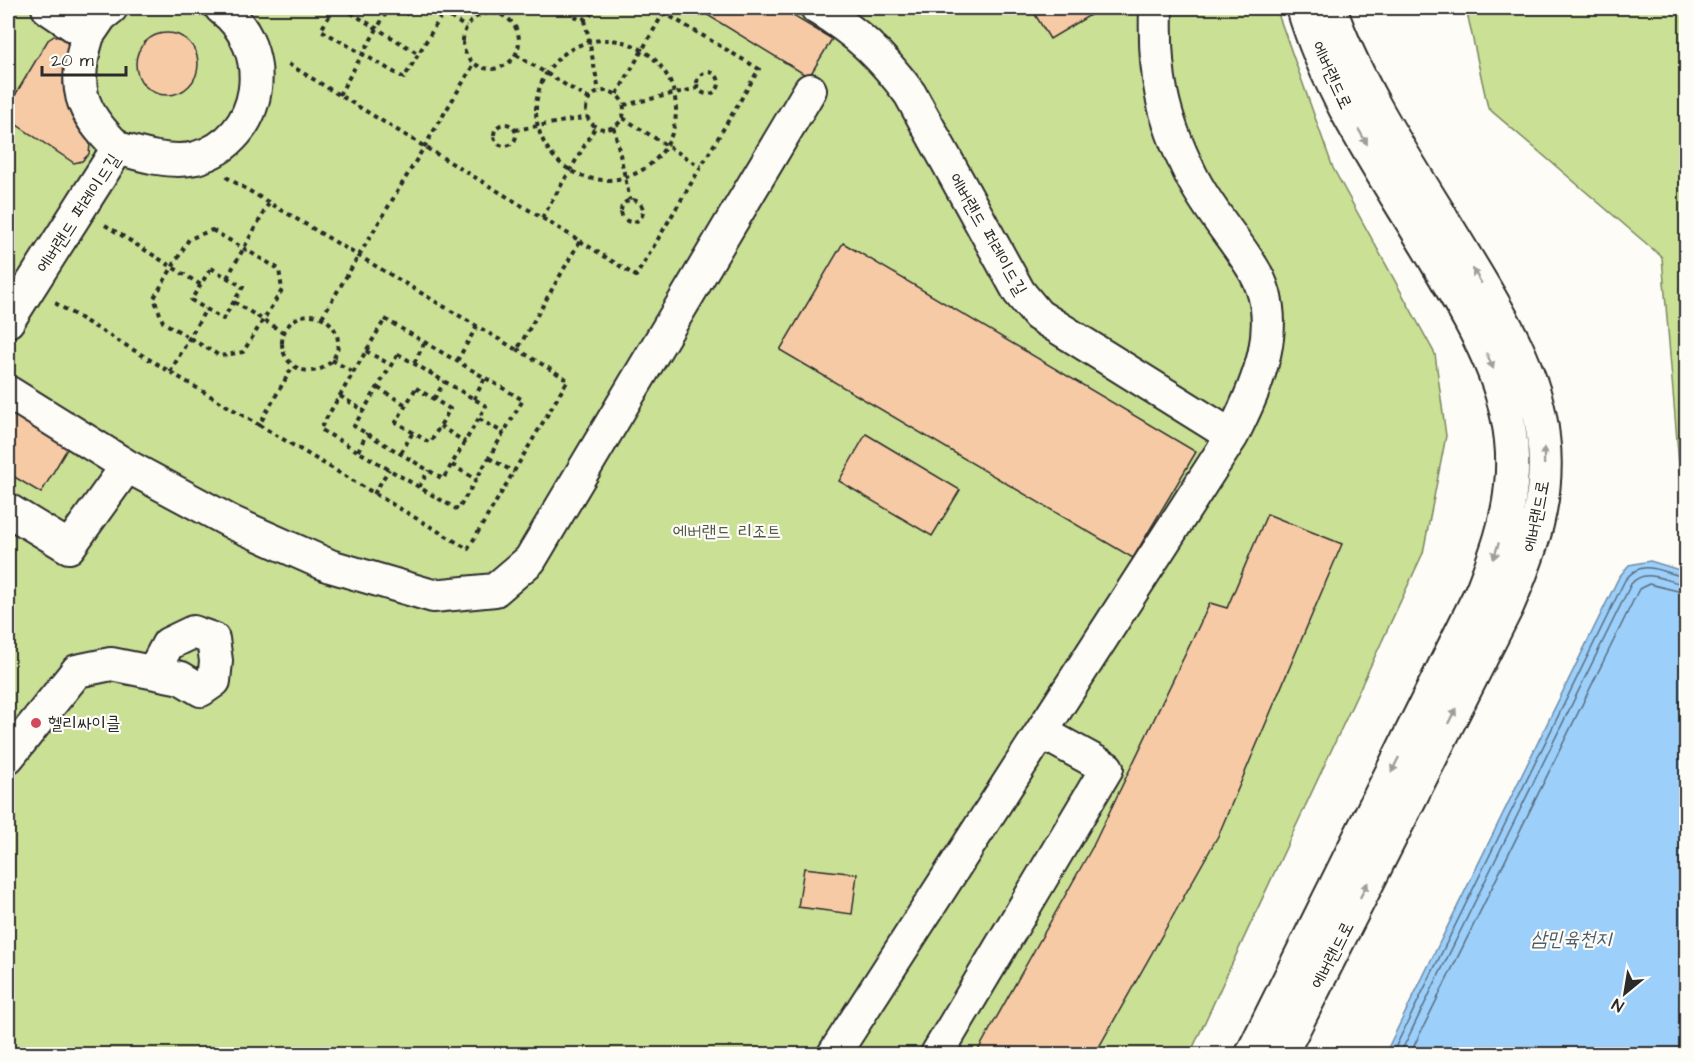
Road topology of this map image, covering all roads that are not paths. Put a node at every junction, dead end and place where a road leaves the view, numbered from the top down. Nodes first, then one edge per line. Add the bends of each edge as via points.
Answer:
1 (48, 8) edge
2 (111, 8) edge
3 (221, 8) edge
4 (817, 8) edge
5 (1156, 8) edge
6 (1303, 8) edge
7 (1330, 8) edge
8 (88, 35) junction
9 (810, 90) dead end
10 (118, 148) junction
11 (8, 321) edge
12 (8, 392) edge
13 (1232, 436) junction
14 (127, 466) junction
15 (8, 510) edge
16 (153, 672) dead end
17 (1043, 733) junction
18 (8, 757) edge
19 (834, 1054) edge
20 (936, 1054) edge
21 (1252, 1054) edge
22 (1281, 1054) edge

1 - 8 street
2 - 8 street
3 - 10 street, 에버랜드 퍼레이드길 via 248,40 256,65 256,90 246,119 228,144 194,158 149,157
4 - 13 street, 에버랜드 퍼레이드길 via 868,42 910,94 1018,292 1038,315
5 - 13 street via 1156,74 1168,125 1192,178 1254,269 1266,311 1268,336 1258,385
6 -> 21 street, 에버랜드로 via 1352,118 1476,330 1494,368 1510,430 1512,483 1500,542 1482,590
22 -> 7 street, 에버랜드로 via 1511,597 1533,544 1543,492 1544,436 1514,344 1497,308 1378,112 1352,64
8 - 10 street via 81,57 81,93 98,129
9 - 14 street via 530,560 495,590 433,596 330,566 233,522
10 - 11 street, 에버랜드 퍼레이드길
12 - 14 street
13 - 17 street
14 - 15 street via 69,547
16 - 18 street via 111,664 77,671
17 - 19 street
17 - 20 street via 1107,768

